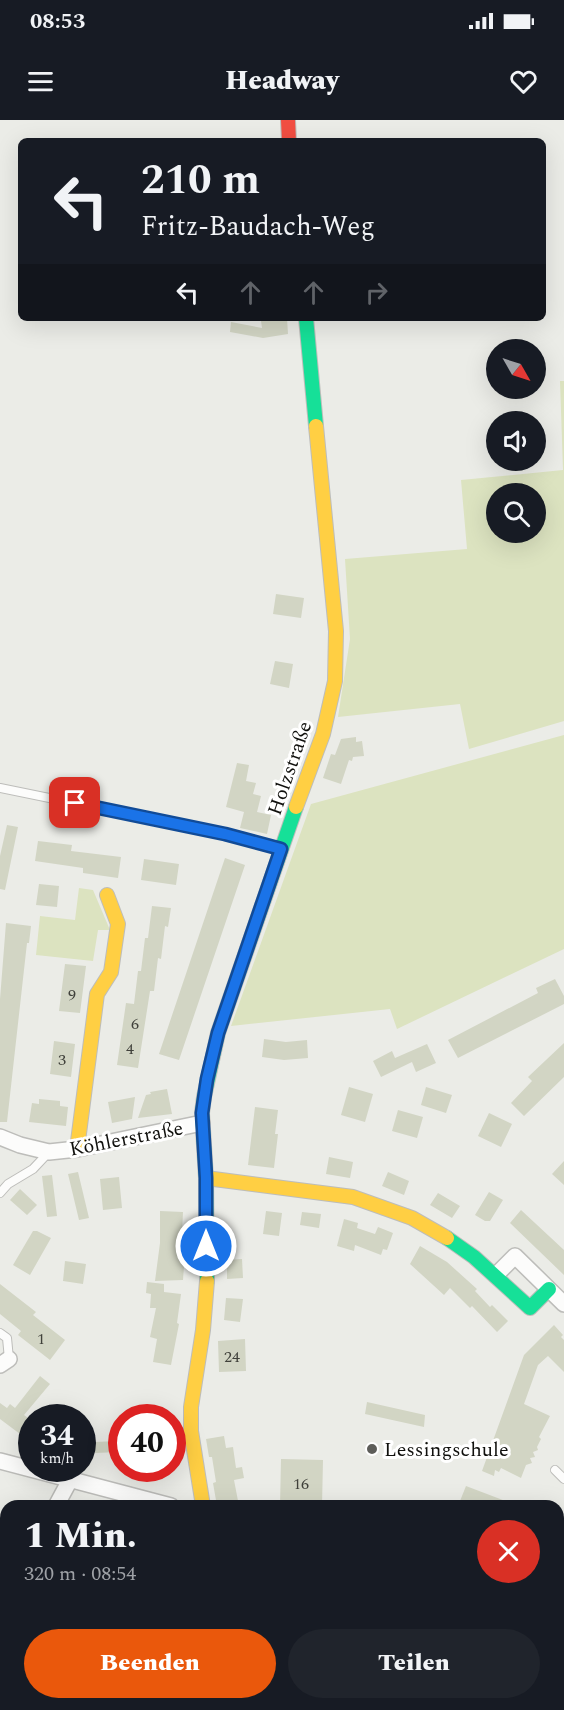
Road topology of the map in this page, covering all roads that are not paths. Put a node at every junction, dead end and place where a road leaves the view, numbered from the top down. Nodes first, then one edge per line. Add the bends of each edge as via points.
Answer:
1 (288, 120) edge
2 (290, 138) edge
3 (306, 321) edge
4 (0, 788) edge
5 (281, 849) junction
6 (107, 895) dead end
7 (202, 1123) junction
8 (0, 1137) edge
9 (77, 1149) junction
10 (49, 1152) junction
11 (206, 1178) junction
12 (0, 1193) edge
13 (496, 1275) junction
14 (549, 1289) junction
15 (564, 1304) edge
16 (0, 1333) edge
17 (5, 1362) edge
18 (0, 1461) edge
19 (18, 1466) edge
20 (555, 1470) dead end
21 (564, 1479) edge
22 (69, 1482) edge
23 (78, 1482) edge
24 (59, 1500) edge
25 (148, 1500) edge
26 (201, 1500) edge

1 - 2 street
3 - 5 street, Holzstraße via 336,631 335,681 323,734
4 - 5 lane
5 - 7 street, Holzstraße via 218,1033 205,1088
6 - 9 street via 118,924 111,972 97,994
7 - 9 street, Köhlerstraße
7 - 11 street, Holzstraße
8 - 10 street, Köhlerstraße
9 - 10 street, Köhlerstraße
10 - 12 lane, Köhlerstraße
11 - 13 street via 359,1199 412,1218 451,1240
11 - 26 street, Holzstraße via 207,1282 190,1407
13 - 14 street via 515,1256
13 - 14 street via 530,1308
14 - 15 street
16 - 17 lane via 7,1338
18 - 19 street
20 - 21 lane
22 - 24 street
23 - 25 street

